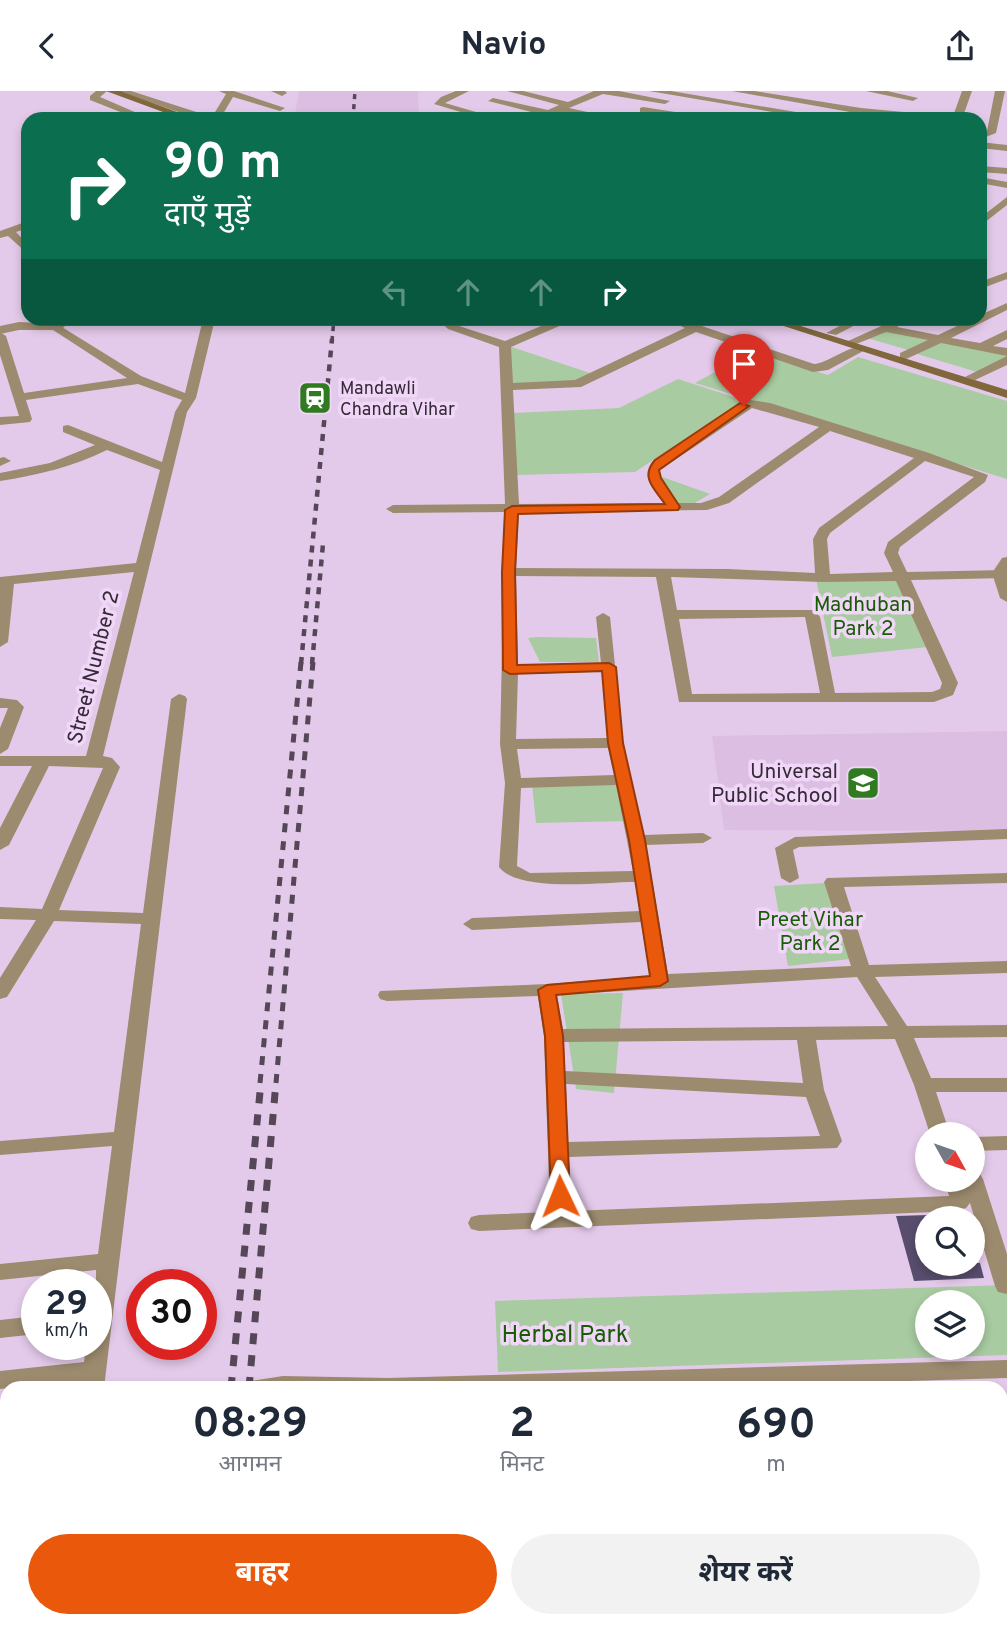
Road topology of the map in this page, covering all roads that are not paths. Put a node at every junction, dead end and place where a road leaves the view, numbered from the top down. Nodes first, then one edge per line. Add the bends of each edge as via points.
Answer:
1 (98, 91) edge
2 (111, 91) edge
3 (122, 91) edge
4 (437, 91) edge
5 (512, 91) edge
6 (601, 91) edge
7 (654, 91) edge
8 (737, 91) edge
9 (800, 91) edge
10 (871, 91) edge
11 (967, 91) edge
12 (227, 92) edge
13 (619, 92) edge
14 (459, 93) edge
15 (772, 94) edge
16 (1002, 95) edge
17 (634, 96) junction
18 (913, 98) dead end
19 (493, 101) dead end
20 (565, 107) junction
21 (755, 107) junction
22 (280, 108) dead end
23 (630, 108) dead end
24 (995, 111) junction
25 (127, 112) edge
26 (154, 112) edge
27 (171, 112) edge
28 (187, 112) edge
29 (218, 112) edge
30 (469, 112) edge
31 (527, 112) edge
32 (554, 112) edge
33 (580, 112) edge
34 (608, 112) edge
35 (656, 112) edge
36 (727, 112) edge
37 (748, 112) edge
38 (787, 112) edge
39 (871, 112) edge
40 (942, 112) edge
41 (959, 112) edge
42 (1007, 112) edge
43 (993, 126) junction
44 (1007, 127) edge
45 (987, 136) edge
46 (1007, 138) edge
47 (987, 139) edge
48 (987, 141) edge
49 (1007, 148) edge
50 (987, 156) edge
51 (1007, 157) edge
52 (987, 170) edge
53 (1007, 171) edge
54 (987, 181) edge
55 (1007, 185) edge
56 (1004, 203) edge
57 (987, 217) edge
58 (5, 233) edge
59 (21, 246) edge
60 (1007, 275) edge
61 (987, 283) edge
62 (1007, 306) edge
63 (987, 311) edge
64 (993, 313) junction
65 (987, 316) edge
66 (1007, 317) edge
67 (21, 326) edge
68 (65, 326) edge
69 (206, 326) edge
70 (451, 326) edge
71 (551, 326) edge
72 (693, 326) edge
73 (792, 326) edge
74 (809, 326) edge
75 (847, 326) edge
76 (890, 326) edge
77 (966, 326) edge
78 (696, 327) junction
79 (885, 328) junction
80 (0, 330) edge
81 (832, 334) junction
82 (1007, 334) edge
83 (0, 336) edge
84 (940, 339) junction
85 (505, 345) junction
86 (857, 345) junction
87 (982, 347) junction
88 (1007, 352) edge
89 (919, 354) junction
90 (1007, 360) edge
91 (971, 377) junction
92 (142, 380) junction
93 (507, 387) junction
94 (1007, 387) edge
95 (1007, 394) edge
96 (19, 398) junction
97 (190, 398) junction
98 (0, 421) edge
99 (829, 426) junction
100 (68, 429) dead end
101 (106, 445) junction
102 (924, 456) junction
103 (167, 468) junction
104 (0, 477) edge
105 (674, 507) junction
106 (393, 509) dead end
107 (512, 510) junction
108 (142, 567) junction
109 (1004, 569) edge
110 (509, 572) junction
111 (663, 573) junction
112 (903, 575) junction
113 (823, 578) junction
114 (4, 580) edge
115 (1007, 598) edge
116 (670, 615) junction
117 (603, 617) dead end
118 (0, 642) edge
119 (609, 667) junction
120 (510, 670) junction
121 (828, 696) junction
122 (179, 699) dead end
123 (0, 703) edge
124 (615, 743) junction
125 (508, 744) junction
126 (0, 750) edge
127 (0, 761) edge
128 (93, 762) junction
129 (42, 763) junction
130 (623, 780) junction
131 (513, 783) junction
132 (1007, 834) edge
133 (702, 838) dead end
134 (637, 840) junction
135 (0, 845) edge
136 (643, 876) junction
137 (1007, 878) edge
138 (790, 879) dead end
139 (0, 913) edge
140 (48, 915) junction
141 (650, 916) junction
142 (152, 919) junction
143 (472, 924) dead end
144 (9, 963) edge
145 (1007, 967) edge
146 (862, 971) junction
147 (660, 981) junction
148 (547, 990) junction
149 (0, 993) edge
150 (387, 995) dead end
151 (1007, 1031) edge
152 (902, 1033) junction
153 (806, 1035) junction
154 (554, 1036) junction
155 (556, 1077) junction
156 (924, 1085) junction
157 (1007, 1085) edge
158 (814, 1090) junction
159 (936, 1122) edge
160 (124, 1138) junction
161 (1007, 1143) edge
162 (985, 1144) edge
163 (0, 1148) edge
164 (559, 1150) junction
165 (958, 1192) edge
166 (977, 1192) edge
167 (561, 1219) junction
168 (479, 1223) dead end
169 (108, 1261) junction
170 (107, 1269) edge
171 (0, 1272) edge
172 (1006, 1286) edge
173 (21, 1327) edge
174 (0, 1329) edge
175 (95, 1360) edge
176 (1007, 1369) edge
177 (93, 1379) edge
178 (0, 1380) edge
179 (594, 1381) edge

1 - 25 street via 93,98
1 - 26 main road
2 - 27 main road
3 - 28 street
4 - 14 street
5 - 20 street
6 - 13 street
6 - 20 street
7 - 21 street
8 - 15 street
9 - 40 street
10 - 18 street
11 - 41 street
12 - 22 street
12 - 29 street
13 - 17 street
14 - 30 street via 439,104
15 - 21 street
15 - 39 street
16 - 24 street
17 - 34 street
17 - 36 street
19 - 31 street
20 - 32 street
20 - 33 street
21 - 37 street
21 - 38 street
23 - 35 street
24 - 42 street
24 - 43 street
43 - 44 street
43 - 45 street
46 - 47 street
48 - 49 street
50 - 51 street
52 - 53 street
54 - 55 street
56 - 57 street
58 - 59 street
60 - 61 street
62 - 64 street
63 - 64 street
64 - 65 street
64 - 66 street
67 - 80 street
68 - 92 street via 106,361
69 - 97 street, Street Number 2
70 - 85 street
71 - 85 street
72 - 78 street
73 - 86 main road
74 - 81 main road
75 - 81 street
76 - 79 street
77 - 84 street
78 - 86 street via 813,368 824,367
78 - 93 street via 578,384
79 - 84 street
79 - 86 street
81 - 86 main road
82 - 87 street
83 - 96 street
84 - 87 street
84 - 89 street
85 - 93 street
86 - 89 main road
86 - 89 main road via 904,356
87 - 88 street
89 - 91 main road
89 - 95 main road
90 - 91 street
91 - 94 main road
92 - 96 street
92 - 97 street
93 - 107 street
96 - 98 street via 26,419
97 - 103 street, Street Number 2 via 181,412
99 - 102 street
99 - 105 street via 724,501
99 - 105 street via 757,404 744,406 653,470
100 - 101 street
101 - 103 street
101 - 104 street via 57,467
102 - 112 street via 981,475 893,545 891,553
102 - 113 street via 824,531 820,539
103 - 108 street, Street Number 2
105 - 107 street
106 - 107 street
107 - 110 street
108 - 114 street
108 - 128 street, Street Number 2
109 - 112 street
109 - 115 street
110 - 111 street
110 - 120 street
111 - 113 street
111 - 116 street
112 - 113 street
112 - 121 street via 950,683 947,692 934,697
114 - 118 street
116 - 121 street via 809,613
116 - 121 street via 685,699
117 - 119 street
119 - 120 street
119 - 124 street
120 - 125 street
122 - 142 street
123 - 126 street via 16,707
124 - 125 street
124 - 130 street
125 - 131 street
127 - 129 street
128 - 129 street
128 - 140 street, Street Number 2 via 106,761 112,767
129 - 135 street
130 - 131 street
130 - 134 street
131 - 136 street via 508,867 516,874 529,878
132 - 138 street via 795,842 784,848
133 - 134 street
134 - 136 street
136 - 141 street
137 - 146 street via 833,881
139 - 140 street
140 - 142 street
140 - 144 street, Street Number 2
141 - 143 street
141 - 147 street
142 - 160 street
144 - 149 street, Street Number 2
145 - 146 street
146 - 147 street
146 - 152 street
147 - 148 street
148 - 150 street
148 - 154 street
151 - 152 street
152 - 153 street
152 - 156 street
153 - 154 street
153 - 158 street
154 - 155 street
155 - 158 street
155 - 164 street
156 - 157 street
156 - 159 street
158 - 164 street via 832,1141 828,1144
160 - 163 street
160 - 169 street
161 - 162 street
164 - 167 street
165 - 167 street via 958,1203
166 - 172 street
167 - 168 street
169 - 170 street
169 - 171 street
173 - 174 street
175 - 177 street
176 - 179 street
177 - 178 street

